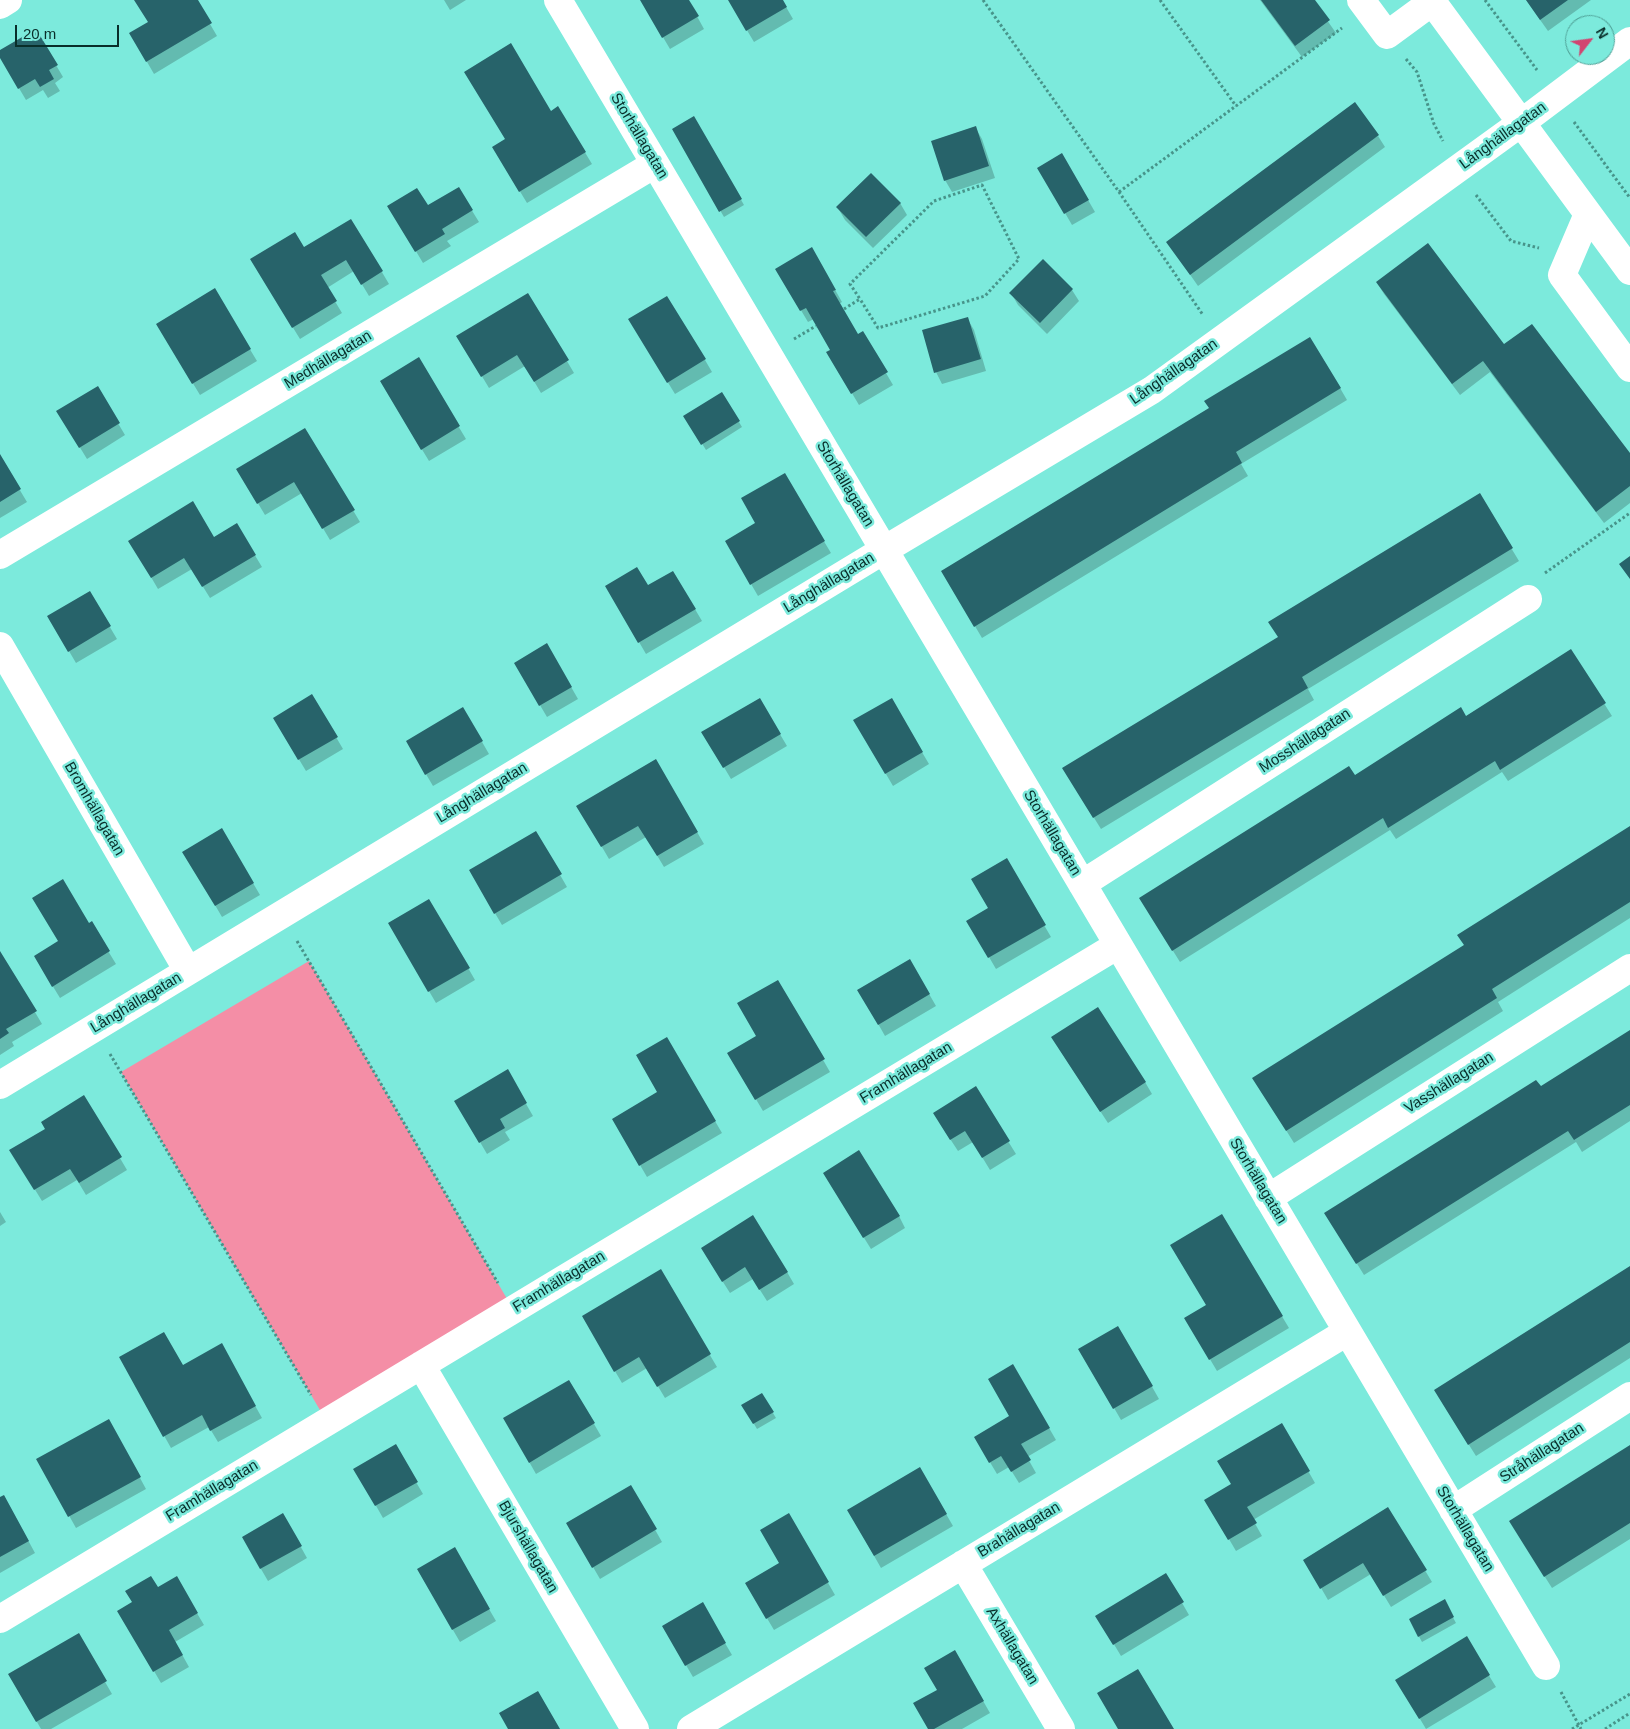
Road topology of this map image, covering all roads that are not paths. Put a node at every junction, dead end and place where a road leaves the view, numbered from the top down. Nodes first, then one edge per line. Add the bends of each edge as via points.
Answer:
1 (8, 0) edge
2 (558, 0) edge
3 (1431, 1) edge
4 (0, 5) edge
5 (1364, 5) edge
6 (1630, 41) edge
7 (1521, 123) junction
8 (655, 164) junction
9 (1588, 214) junction
10 (1630, 271) edge
11 (1630, 368) edge
12 (884, 550) junction
13 (0, 555) edge
14 (1528, 599) road end
15 (0, 646) edge
16 (1082, 884) junction
17 (1118, 945) junction
18 (1630, 968) edge
19 (188, 971) junction
20 (0, 1085) edge
21 (1268, 1198) junction
22 (1347, 1332) junction
23 (421, 1365) junction
24 (1630, 1396) edge
25 (1454, 1510) junction
26 (963, 1564) junction
27 (0, 1618) edge
28 (1546, 1666) road end
29 (636, 1729) edge
30 (691, 1729) edge
31 (1061, 1729) edge

1 - 4 street
2 - 8 street, Storhällagatan
3 - 5 street via 1386,35
3 - 7 street
6 - 7 street, Långhällagatan
7 - 9 street
7 - 12 street, Långhällagatan via 1152,390
8 - 12 street, Storhällagatan
8 - 13 street, Medhällagatan
9 - 10 street
9 - 11 street via 1562,275
12 - 16 street, Storhällagatan
12 - 19 street, Långhällagatan
14 - 16 street, Mosshällagatan
15 - 19 street, Bromhällagatan
16 - 17 street, Storhällagatan
17 - 21 street, Storhällagatan
17 - 23 street, Framhällagatan
18 - 21 street, Vasshällagatan
19 - 20 street, Långhällagatan
21 - 22 street, Storhällagatan
22 - 25 street, Storhällagatan
22 - 26 street, Brahällagatan
23 - 27 street, Framhällagatan
23 - 29 street, Bjurshällagatan
24 - 25 street, Stråhällagatan
25 - 28 street, Storhällagatan
26 - 30 street, Brahällagatan
26 - 31 street, Axhällagatan

